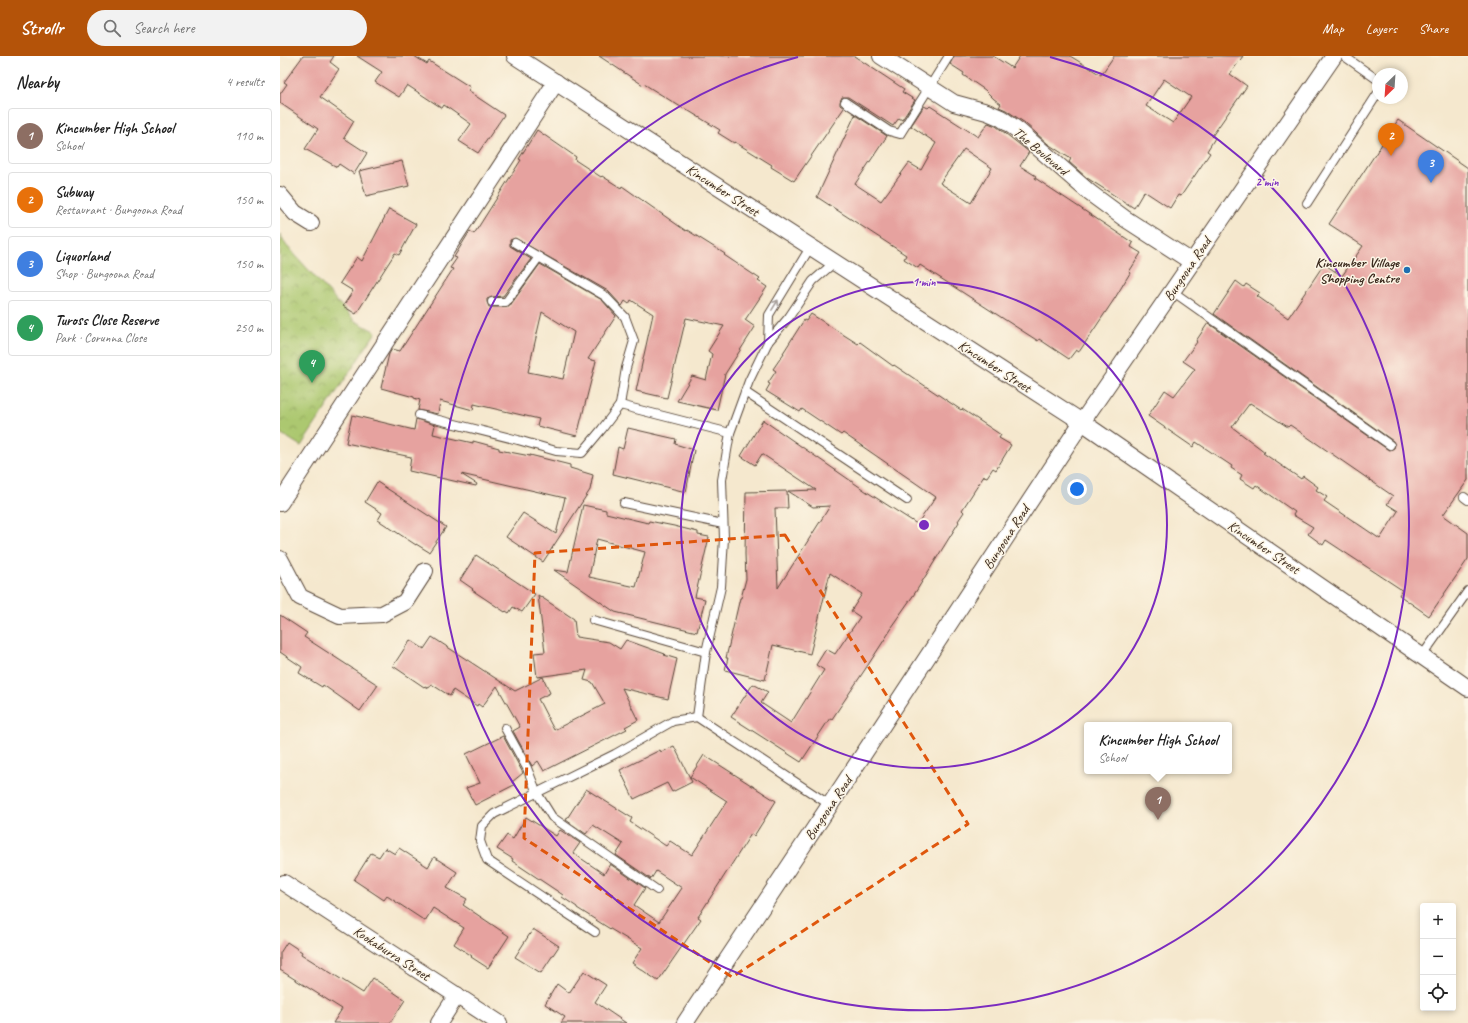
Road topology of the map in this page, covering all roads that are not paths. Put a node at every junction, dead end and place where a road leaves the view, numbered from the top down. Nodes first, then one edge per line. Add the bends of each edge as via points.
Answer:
1 (515, 56) edge
2 (881, 56) edge
3 (949, 56) edge
4 (1334, 56) edge
5 (1344, 56) edge
6 (1372, 76) edge
7 (556, 82) junction
8 (929, 87) junction
9 (845, 102) dead end
10 (1372, 102) edge
11 (280, 195) edge
12 (1307, 203) dead end
13 (311, 223) dead end
14 (515, 243) dead end
15 (810, 246) junction
16 (539, 257) junction
17 (835, 262) junction
18 (1192, 262) junction
19 (1172, 291) junction
20 (492, 302) dead end
21 (768, 342) junction
22 (745, 392) junction
23 (620, 405) junction
24 (418, 415) dead end
25 (1082, 422) junction
26 (730, 433) junction
27 (1390, 445) dead end
28 (907, 500) dead end
29 (280, 502) edge
30 (624, 503) dead end
31 (724, 524) junction
32 (280, 559) edge
33 (425, 572) dead end
34 (1468, 591) edge
35 (593, 620) dead end
36 (706, 652) junction
37 (1422, 656) junction
38 (1468, 688) edge
39 (697, 718) junction
40 (505, 728) dead end
41 (537, 793) junction
42 (830, 806) junction
43 (284, 883) dead end
44 (657, 890) dead end
45 (595, 932) dead end
46 (457, 996) junction
47 (439, 1023) edge
48 (499, 1023) edge
49 (685, 1023) edge

1 - 7 street, Kincumber Street
2 - 8 street, The Boulevard
3 - 8 lane
4 - 18 street, Bungoona Road
5 - 6 lane
7 - 15 street, Kincumber Street
7 - 29 street
8 - 9 lane via 900,134 889,131
8 - 18 street, The Boulevard via 954,102 1001,118 1090,193
10 - 12 lane
11 - 13 street via 295,213
14 - 16 lane
15 - 17 street, Kincumber Street
21 -> 15 lane via 770,315
16 - 20 lane via 506,302
16 - 23 lane via 605,296 625,317 634,341 626,368
17 - 21 lane via 813,281 789,317
17 - 25 street, Kincumber Street
18 - 19 street, Bungoona Road
19 - 25 street, Bungoona Road
19 - 27 lane
21 - 22 lane
22 - 26 lane
22 - 28 lane
23 - 24 lane via 582,453 556,451
23 - 26 lane
25 - 37 street, Kincumber Street
25 - 42 street, Bungoona Road
26 - 31 lane via 722,480
30 - 31 lane
31 - 36 lane via 721,588
32 - 33 street via 300,596 340,616 382,614 405,602
34 - 37 lane
35 - 36 lane
36 - 39 lane
37 - 38 street, Kincumber Street
39 - 41 lane via 673,721 615,754
39 - 42 lane
40 - 41 lane via 527,768
41 - 44 lane via 552,817
41 - 45 lane via 494,814 482,826 480,841 487,860
42 - 49 street, Bungoona Road
43 - 46 street, Kookaburra Street
46 - 47 street
46 - 48 street, Kookaburra Street

